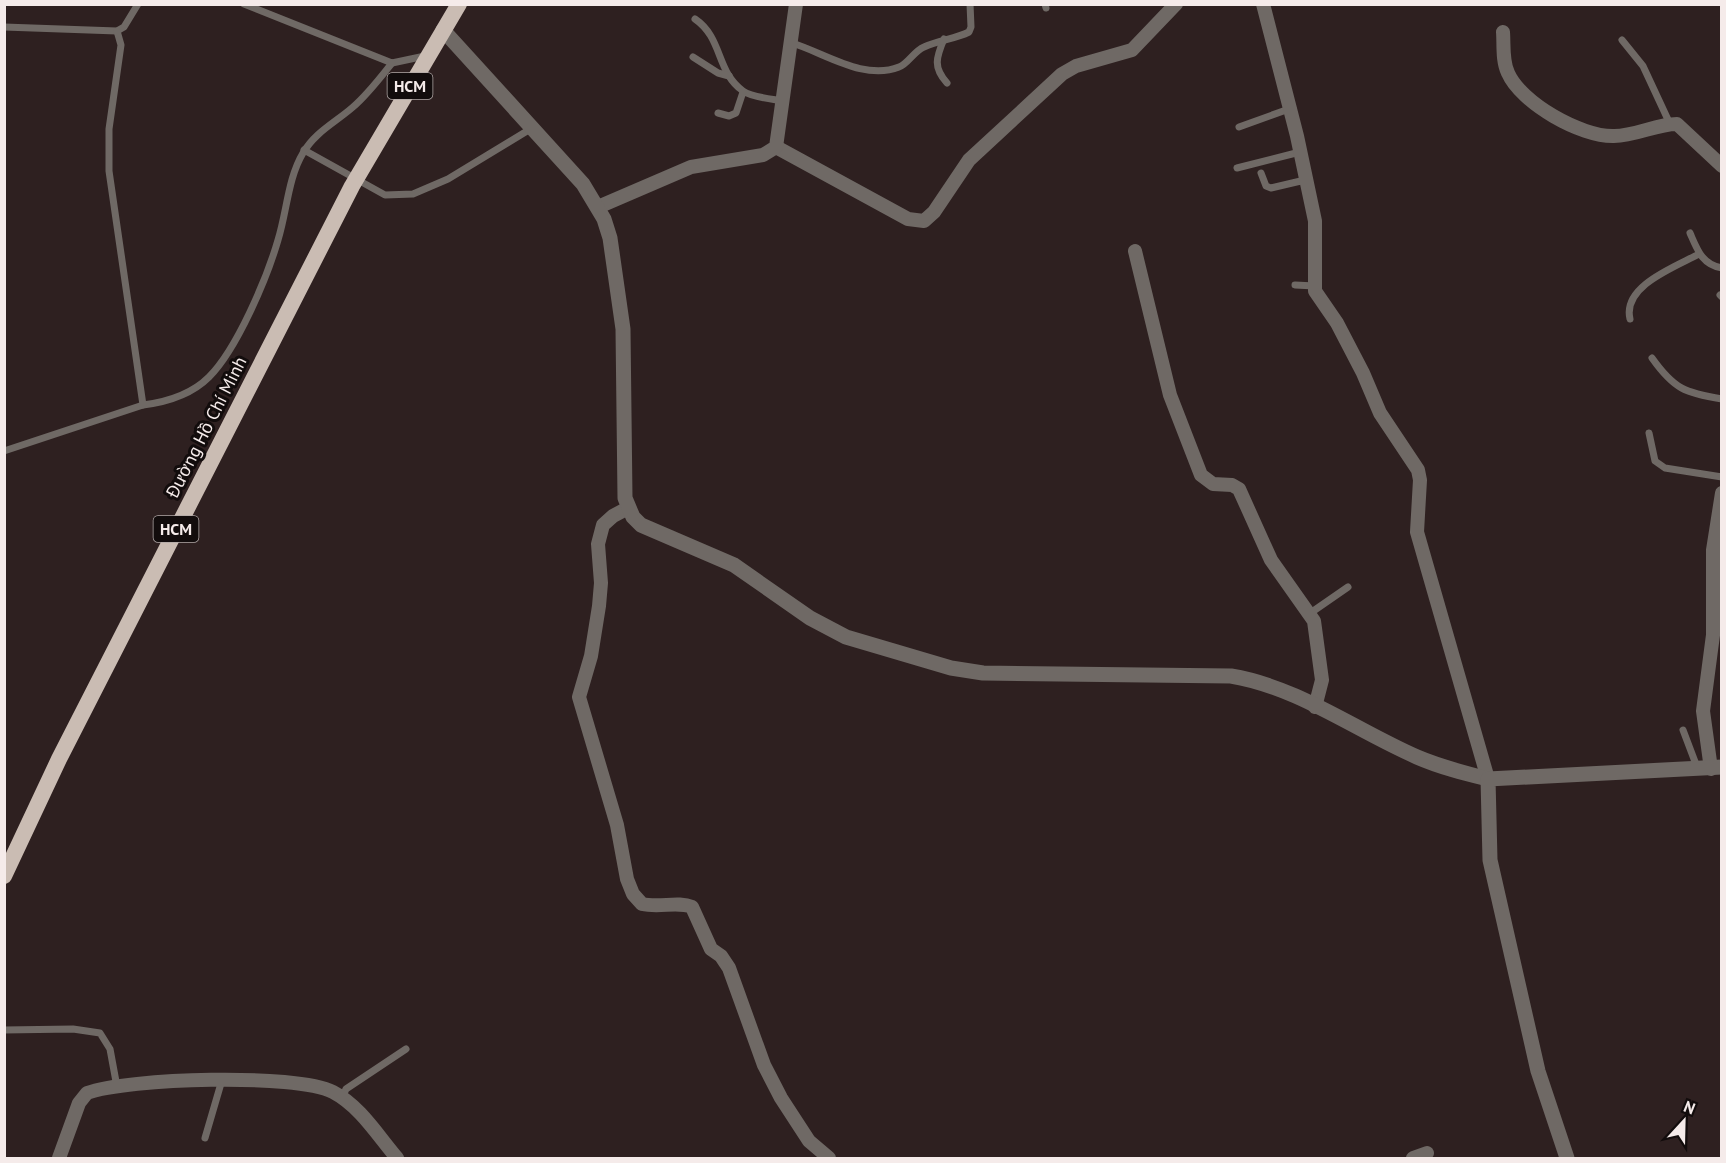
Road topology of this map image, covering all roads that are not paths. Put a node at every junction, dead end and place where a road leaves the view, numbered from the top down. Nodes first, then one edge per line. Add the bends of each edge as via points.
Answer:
1 (138, 4) edge
2 (244, 4) edge
3 (459, 4) edge
4 (796, 4) edge
5 (970, 4) edge
6 (1176, 4) edge
7 (1263, 4) edge
8 (695, 19) dead end
9 (4, 27) edge
10 (442, 30) junction
11 (117, 31) junction
12 (1503, 32) dead end
13 (944, 39) junction
14 (1622, 40) dead end
15 (792, 43) junction
16 (427, 56) junction
17 (693, 57) dead end
18 (392, 63) junction
19 (729, 76) junction
20 (947, 84) dead end
21 (743, 92) junction
22 (784, 101) junction
23 (1289, 109) junction
24 (718, 113) dead end
25 (1670, 124) junction
26 (1239, 127) dead end
27 (532, 128) junction
28 (776, 147) junction
29 (304, 150) junction
30 (1300, 152) junction
31 (1722, 166) edge
32 (1237, 168) dead end
33 (1261, 173) dead end
34 (1305, 180) junction
35 (598, 207) junction
36 (1690, 233) dead end
37 (1135, 251) dead end
38 (1699, 254) junction
39 (1722, 268) edge
40 (1295, 285) dead end
41 (1315, 286) junction
42 (1630, 319) dead end
43 (1652, 358) dead end
44 (1722, 399) edge
45 (143, 405) junction
46 (1649, 433) dead end
47 (4, 451) edge
48 (1722, 477) edge
49 (1722, 493) edge
50 (628, 508) junction
51 (1717, 582) edge
52 (1348, 587) dead end
53 (1309, 614) junction
54 (1315, 707) junction
55 (1683, 730) dead end
56 (1710, 769) edge
57 (1488, 779) junction
58 (4, 876) edge
59 (4, 1030) edge
60 (406, 1049) dead end
61 (222, 1080) junction
62 (117, 1087) junction
63 (342, 1098) junction
64 (205, 1138) dead end
65 (1427, 1153) dead end
66 (59, 1158) edge
67 (397, 1158) edge
68 (829, 1158) edge
69 (1413, 1158) edge
70 (1567, 1158) edge

1 - 11 lane via 124,27
2 - 18 lane
3 - 10 highway, Đường Hồ Chí Minh / HCM
4 - 15 street
5 - 13 lane via 971,30
6 - 28 street via 1132,50 1076,66 1062,74 969,160 934,212 924,220 908,219
7 - 23 street
8 - 19 lane via 712,35
9 - 11 lane
10 - 16 highway, Đường Hồ Chí Minh / HCM
10 - 27 street
11 - 45 lane via 122,45 109,129 109,171
12 - 25 street via 1506,69 1518,90 1577,128 1612,136
13 - 15 lane via 921,48 900,67 867,72
13 - 20 lane via 935,63
14 - 25 lane via 1643,66
15 - 22 street
16 - 18 lane
16 - 58 highway, Đường Hồ Chí Minh / HCM via 352,186 59,759
17 - 19 lane
18 - 29 lane via 368,93 316,135
19 - 21 lane
21 - 22 lane
21 - 24 lane via 736,113
22 - 28 street
23 - 26 lane
23 - 30 street
25 - 31 street via 1684,127
27 - 29 lane via 448,179 413,194 385,195
27 - 35 street via 583,184
28 - 35 street via 763,154 691,166
29 - 45 lane via 297,163 275,249 256,299 230,347 209,377 188,392 167,402
30 - 32 lane
30 - 34 street
33 - 34 lane via 1266,186 1271,188
34 - 41 street via 1315,221
35 - 50 street via 610,238 623,329 623,488
36 - 38 lane
37 - 53 street via 1170,395 1201,475 1213,484 1239,489 1274,564
38 - 39 lane via 1706,262
38 - 42 lane via 1636,293 1630,303
40 - 41 lane
41 - 57 street via 1358,363 1377,408 1419,475 1417,532
43 - 44 lane via 1679,388
45 - 47 lane
46 - 48 lane via 1655,461 1665,468
49 - 51 street via 1714,537
50 - 54 street via 641,525 741,569 828,628 919,660 983,673 1231,676 1276,686
50 - 68 street via 603,525 598,544 599,606 579,697 617,825 627,879 642,904 668,907 679,903 692,907 711,949 729,968 764,1065 781,1098 809,1141
51 - 56 street via 1702,719
52 - 53 lane
53 - 54 street via 1322,680
54 - 57 street via 1418,757
55 - 56 lane
56 - 57 street
57 - 70 street via 1490,860 1538,1071
59 - 62 lane via 73,1029 100,1033 110,1049
60 - 63 lane via 346,1089
61 - 62 street
61 - 63 street via 306,1084
61 - 64 lane
62 - 66 street via 95,1090 82,1097
63 - 67 street
65 - 69 street

